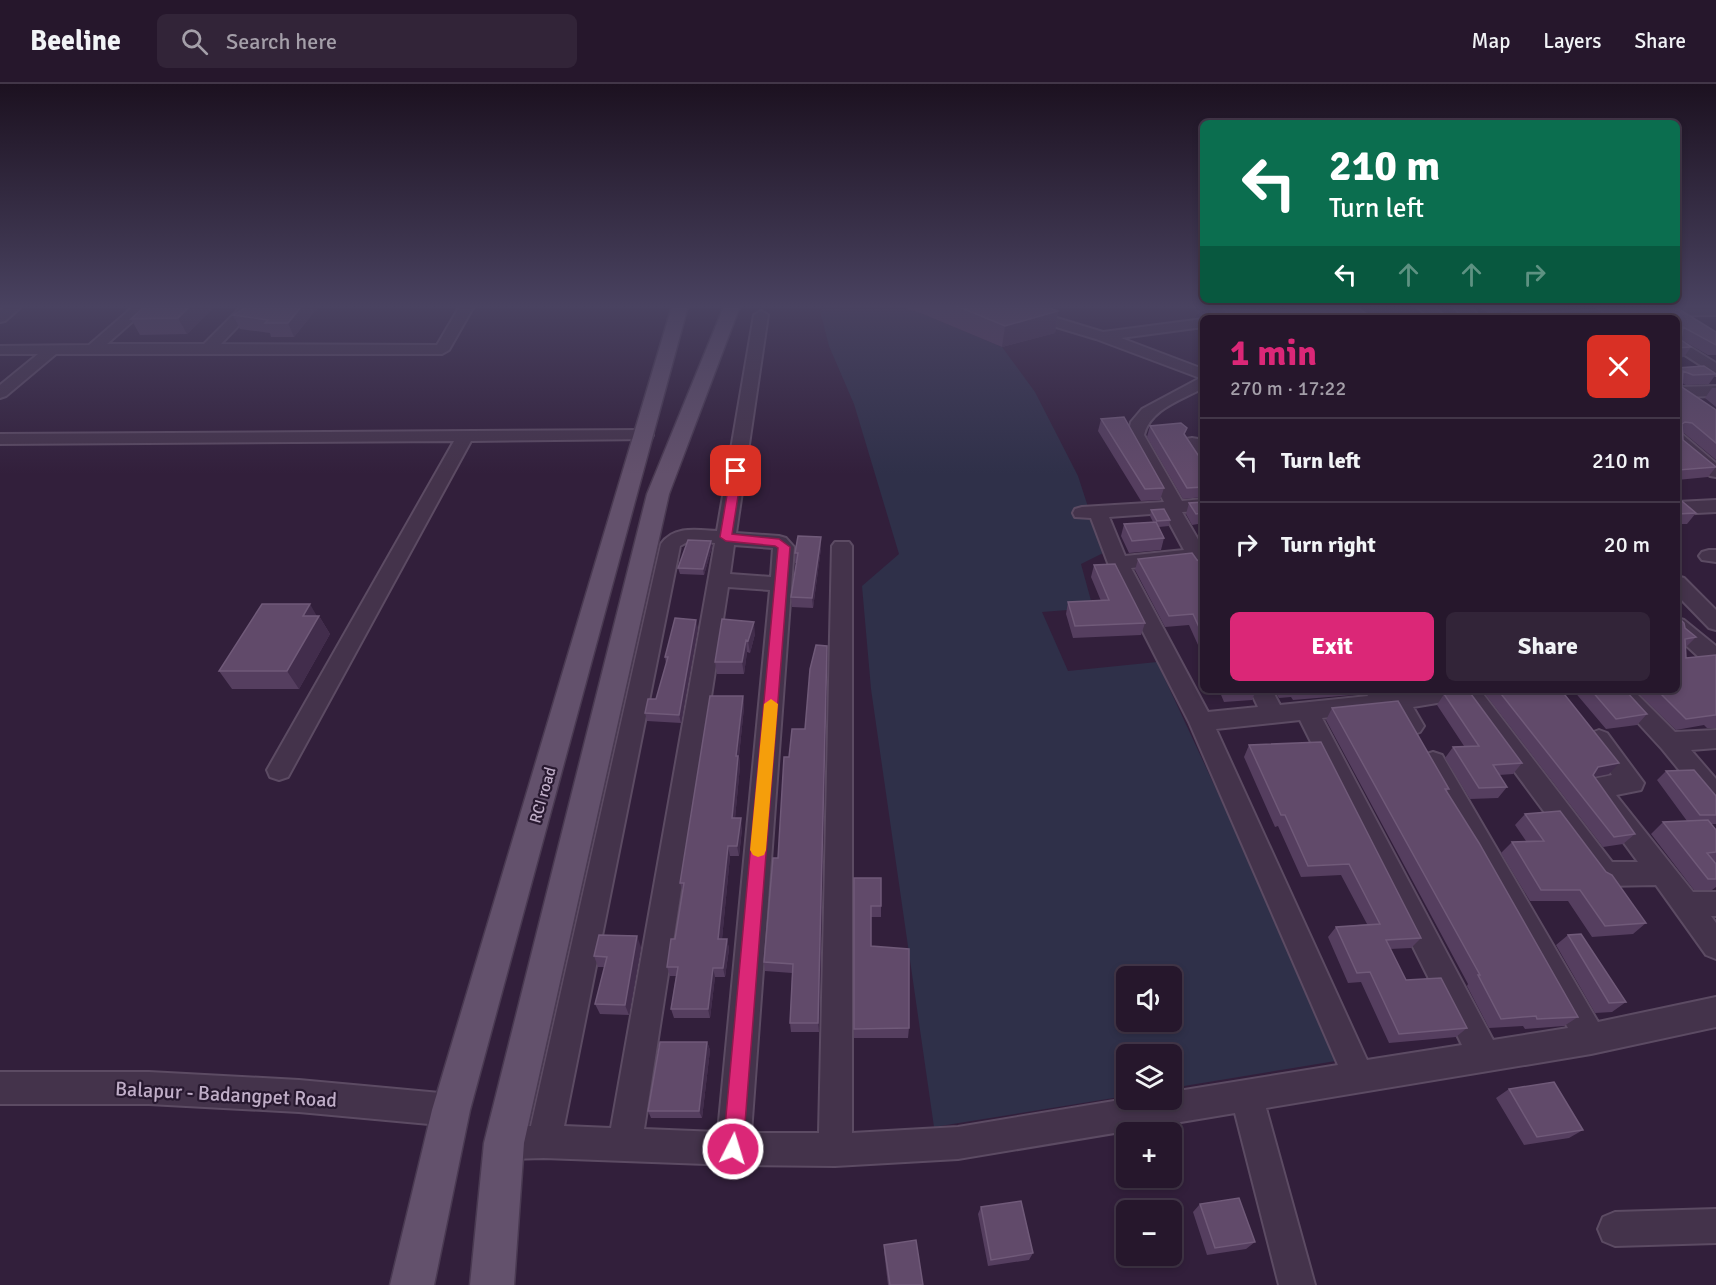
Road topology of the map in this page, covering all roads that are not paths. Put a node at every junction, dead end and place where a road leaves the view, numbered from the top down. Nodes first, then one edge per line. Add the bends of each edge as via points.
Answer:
1 (35, 362) edge
2 (664, 362) edge
3 (708, 362) edge
4 (753, 362) edge
5 (1168, 362) edge
6 (1200, 372) edge
7 (1200, 374) edge
8 (7, 381) edge
9 (1680, 391) edge
10 (1716, 391) edge
11 (1680, 392) edge
12 (0, 393) edge
13 (1699, 405) edge
14 (645, 435) junction
15 (0, 439) edge
16 (1680, 442) edge
17 (1192, 443) edge
18 (460, 445) junction
19 (0, 448) edge
20 (1200, 455) edge
21 (1716, 472) edge
22 (1200, 505) edge
23 (1680, 506) edge
24 (1716, 506) edge
25 (1173, 507) junction
26 (726, 537) junction
27 (842, 546) dead end
28 (1200, 556) edge
29 (1200, 558) edge
30 (1118, 563) junction
31 (719, 580) junction
32 (780, 584) junction
33 (1680, 586) edge
34 (1716, 623) edge
35 (1680, 628) edge
36 (1713, 655) edge
37 (1680, 659) edge
38 (1262, 693) edge
39 (1428, 693) edge
40 (1470, 693) edge
41 (1622, 693) edge
42 (1387, 696) edge
43 (1307, 711) junction
44 (1273, 715) junction
45 (1201, 722) junction
46 (1587, 726) edge
47 (1716, 739) edge
48 (1670, 742) junction
49 (279, 770) dead end
50 (1716, 797) edge
51 (1663, 873) junction
52 (1686, 904) junction
53 (1716, 904) edge
54 (1716, 946) edge
55 (1716, 1012) edge
56 (1591, 1039) junction
57 (1484, 1055) junction
58 (1359, 1078) junction
59 (0, 1088) edge
60 (1247, 1097) junction
61 (451, 1110) junction
62 (544, 1142) junction
63 (504, 1143) junction
64 (625, 1144) junction
65 (733, 1149) junction
66 (835, 1150) junction
67 (1716, 1227) edge
68 (1615, 1230) dead end
69 (412, 1285) edge
70 (492, 1285) edge
71 (1297, 1285) edge

1 - 8 street
2 - 14 main road, RCI road
3 - 63 main road via 658,494
4 - 26 street
5 - 6 street
7 - 25 street via 1148,412 1139,422 1136,435
8 - 12 street
9 - 10 street
11 - 13 street
14 - 18 street
14 - 61 main road, RCI road
15 - 18 street
16 - 21 street
17 - 20 street
18 - 19 street
18 - 49 street
22 - 25 street
23 - 24 street
25 - 28 street
25 - 30 street via 1090,513
26 - 31 street
26 - 32 street via 779,542 784,547
26 - 62 street via 689,535 671,544
27 - 66 street
29 - 30 street
30 - 45 street
31 - 32 street
31 - 64 street
32 - 65 street
33 - 34 street
35 - 36 street
36 - 37 street
38 - 44 street
39 - 42 street
40 - 51 street via 1605,874
41 - 48 street
42 - 43 street
42 - 56 street
43 - 44 street
43 - 57 street
44 - 45 street
45 - 58 street
46 - 51 street via 1632,783 1597,787 1598,791
47 - 48 street
48 - 50 street
51 - 52 street
52 - 53 street
52 - 54 street
55 - 56 street
56 - 57 street
57 - 58 street
58 - 60 street
59 - 61 street, Balapur - Badangpet Road via 149,1088
60 - 66 street via 958,1143
60 - 71 street
61 - 69 main road, RCI road
62 - 63 street
62 - 64 street
63 - 70 main road
64 - 65 street
65 - 66 street
67 - 68 street

